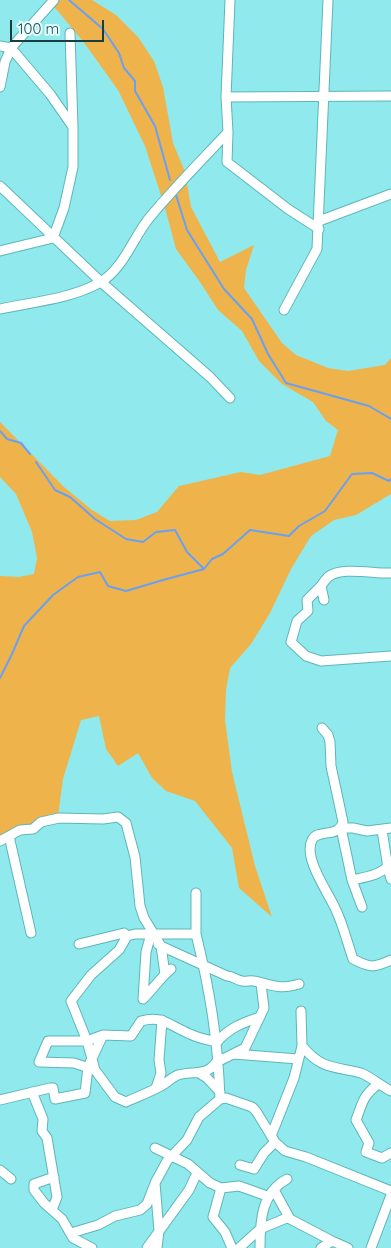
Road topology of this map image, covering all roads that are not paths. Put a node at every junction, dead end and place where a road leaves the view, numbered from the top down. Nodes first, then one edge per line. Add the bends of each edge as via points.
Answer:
1 (54, 0) edge
2 (230, 0) edge
3 (328, 0) edge
4 (70, 33) dead end
5 (0, 46) edge
6 (11, 48) junction
7 (0, 87) edge
8 (324, 96) junction
9 (391, 96) edge
10 (226, 97) junction
11 (73, 127) junction
12 (228, 132) junction
13 (0, 186) edge
14 (391, 194) edge
15 (319, 225) junction
16 (53, 238) junction
17 (0, 251) edge
18 (101, 282) junction
19 (0, 309) edge
20 (284, 310) dead end
21 (230, 398) dead end
22 (391, 573) edge
23 (320, 586) junction
24 (324, 600) dead end
25 (391, 656) edge
26 (322, 728) dead end
27 (341, 828) junction
28 (386, 829) edge
29 (9, 836) junction
30 (0, 840) edge
31 (389, 866) edge
32 (391, 879) edge
33 (352, 880) junction
34 (196, 893) dead end
35 (362, 907) dead end
36 (31, 933) dead end
37 (196, 934) junction
38 (131, 935) junction
39 (152, 936) junction
40 (79, 944) dead end
41 (161, 946) junction
42 (391, 960) edge
43 (203, 965) junction
44 (261, 984) junction
45 (299, 984) dead end
46 (301, 1010) dead end
47 (260, 1017) junction
48 (162, 1020) junction
49 (103, 1036) junction
50 (87, 1041) junction
51 (217, 1042) junction
52 (302, 1046) junction
53 (233, 1054) junction
54 (219, 1059) junction
55 (298, 1060) junction
56 (92, 1065) junction
57 (199, 1073) junction
58 (378, 1084) junction
59 (156, 1088) junction
60 (391, 1091) edge
61 (32, 1092) junction
62 (220, 1095) junction
63 (0, 1100) edge
64 (273, 1139) junction
65 (155, 1148) dead end
66 (391, 1153) edge
67 (172, 1156) junction
68 (240, 1165) dead end
69 (197, 1172) junction
70 (54, 1177) junction
71 (287, 1180) dead end
72 (156, 1183) junction
73 (221, 1188) junction
74 (391, 1191) edge
75 (271, 1193) junction
76 (391, 1195) edge
77 (52, 1210) junction
78 (289, 1217) junction
79 (260, 1229) junction
80 (159, 1231) junction
81 (70, 1233) junction
82 (332, 1241) junction
83 (92, 1248) edge
84 (147, 1248) edge
85 (157, 1248) edge
86 (232, 1248) edge
87 (239, 1248) edge
88 (260, 1248) edge
89 (321, 1248) edge
90 (348, 1248) edge
91 (371, 1248) edge

1 - 6 street
2 - 10 street
3 - 8 street
4 - 11 street
5 - 6 street
6 - 7 street
6 - 11 street
8 - 9 street
8 - 10 street
8 - 15 street
10 - 12 street
11 - 16 street via 73,167
12 - 15 street via 227,162 288,209
12 - 18 street via 149,218 132,247
13 - 16 street
14 - 15 street
15 - 20 street via 317,248
16 - 17 street
16 - 18 street
18 - 19 street via 80,292
18 - 21 street via 210,376
22 - 23 street via 346,570 330,576
23 - 24 street
23 - 25 street via 307,600 308,610 297,621 291,642 306,656 321,661
26 - 27 street via 330,742 331,766 343,822
27 - 28 street
27 - 33 street
27 - 42 street via 312,839 312,860 335,907 353,959 371,967
28 - 31 street
29 - 30 street
29 - 36 street
29 - 39 street via 59,818 118,817 126,823 135,857 140,906
31 - 32 street
31 - 33 street via 377,874
33 - 35 street
34 - 37 street
37 - 39 street
37 - 43 street
38 - 39 street
38 - 40 street via 124,933
38 - 50 street via 91,975 71,1001
39 - 41 street
39 - 41 street via 146,952 144,999 168,972
41 - 43 street
43 - 44 street via 241,981
43 - 51 street
44 - 45 street via 278,987
44 - 47 street via 264,1008
46 - 52 street
47 - 51 street via 236,1025
47 - 53 street via 245,1048
48 - 49 street via 150,1018 141,1021 130,1036
48 - 51 street via 192,1035
48 - 59 street via 161,1073
49 - 50 street
49 - 56 street
50 - 56 street
50 - 56 street via 48,1041 39,1062
51 - 54 street
52 - 55 street
52 - 58 street via 323,1063 362,1074
53 - 54 street
53 - 55 street
54 - 57 street via 208,1070
54 - 62 street
55 - 64 street
56 - 59 street via 115,1097 126,1102
56 - 61 street via 85,1094 55,1099 52,1088
57 - 59 street via 178,1075
57 - 62 street
58 - 60 street
58 - 66 street via 363,1099 356,1120 369,1143 366,1152 382,1158
61 - 63 street
61 - 70 street via 44,1119 42,1131 47,1138
62 - 64 street via 252,1107
62 - 67 street via 199,1117 187,1140
64 - 68 street via 254,1169
64 - 74 street via 289,1153
65 - 67 street
67 - 69 street
67 - 72 street
69 - 73 street
69 - 80 street via 189,1190
70 - 77 street via 57,1197
70 - 77 street via 34,1184 34,1190
71 - 75 street
72 - 80 street
72 - 81 street via 147,1204 140,1210
73 - 75 street via 239,1186
73 - 86 street via 213,1217
75 - 78 street
75 - 79 street via 262,1213
76 - 91 street
77 - 81 street
78 - 79 street
78 - 82 street
79 - 87 street
79 - 88 street
80 - 84 street
80 - 85 street
81 - 83 street
82 - 89 street
82 - 90 street

